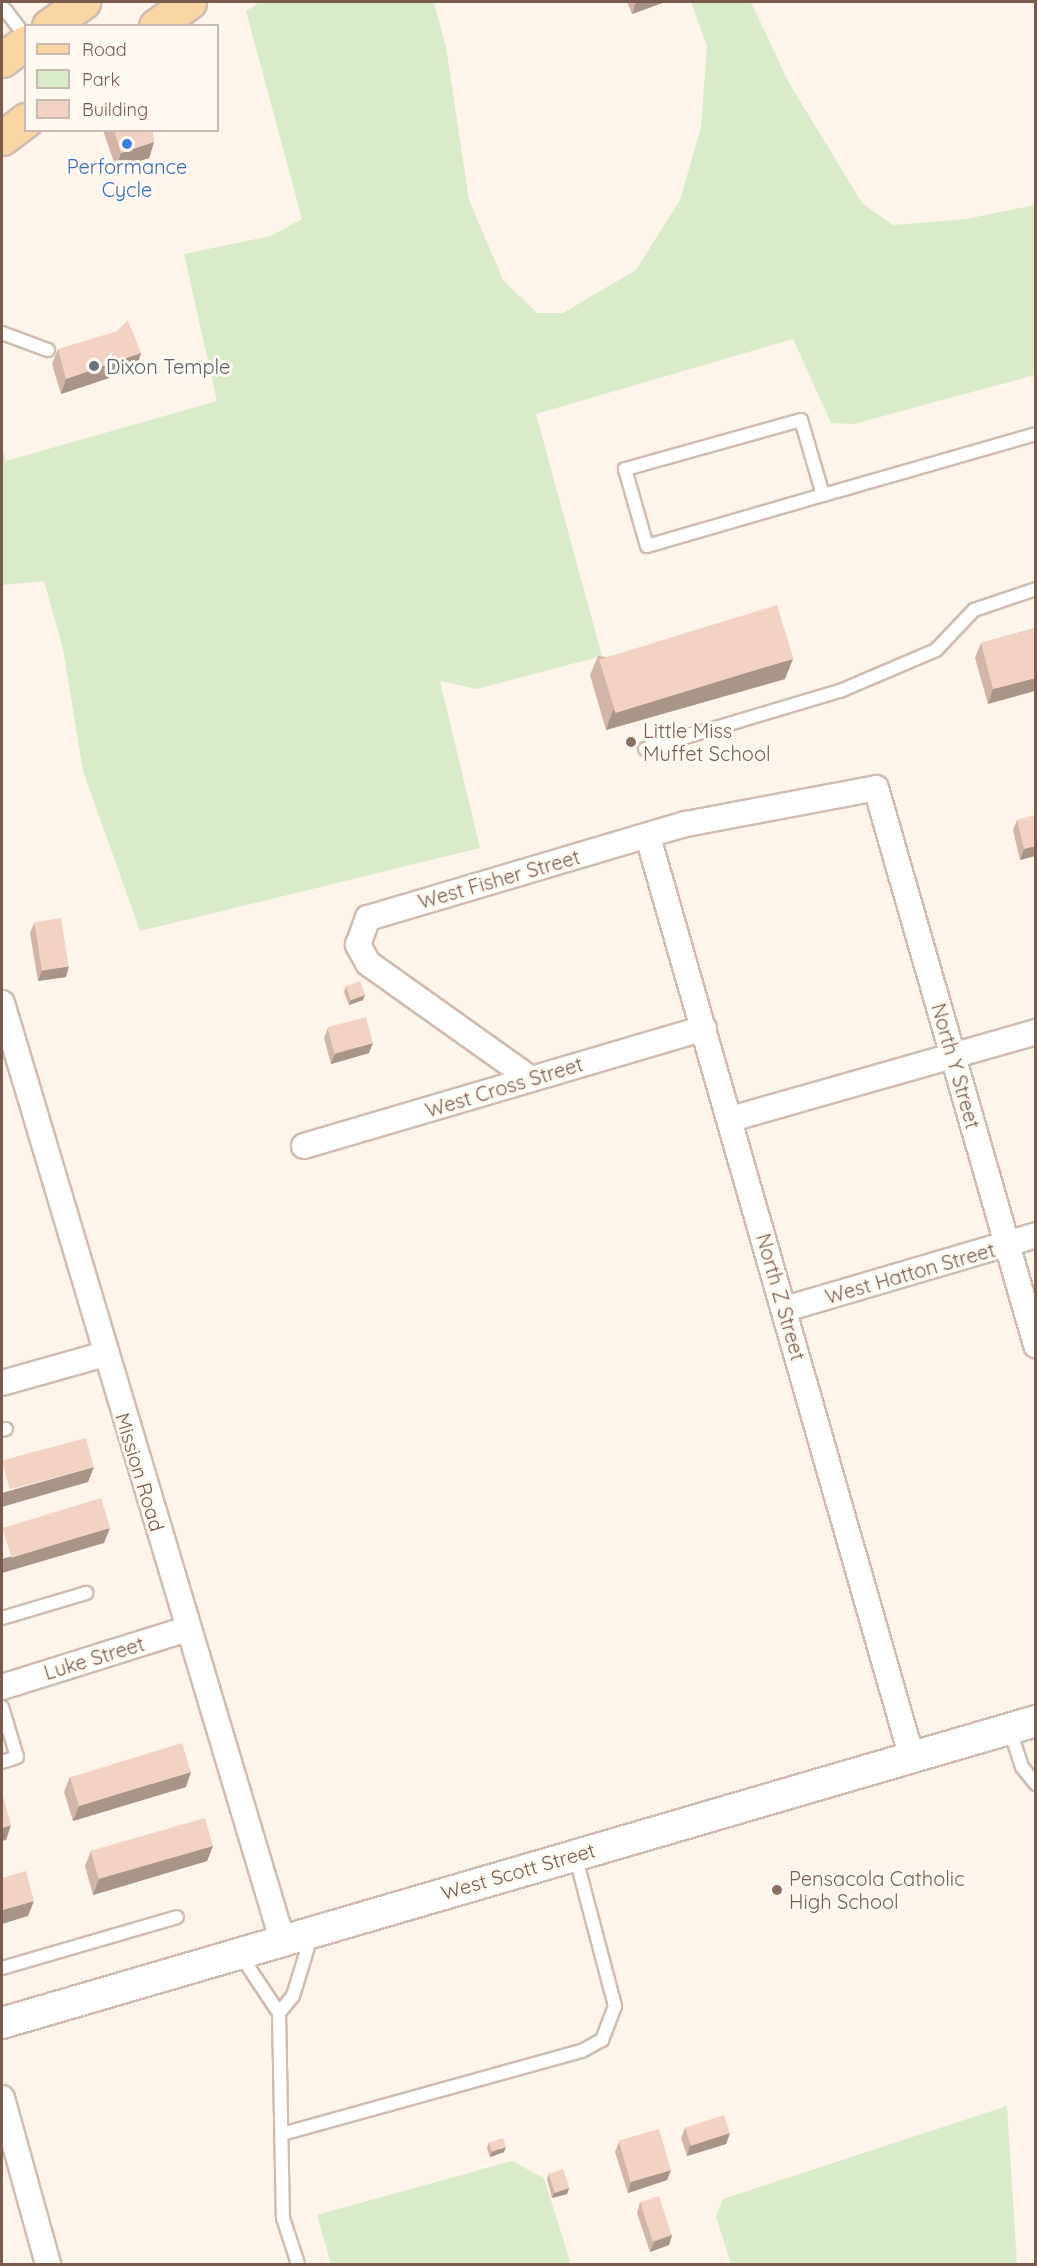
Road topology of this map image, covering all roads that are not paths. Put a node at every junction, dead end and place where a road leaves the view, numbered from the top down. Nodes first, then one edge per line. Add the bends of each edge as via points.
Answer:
1 (83, 2) edge
2 (189, 2) edge
3 (2, 6) edge
4 (52, 24) edge
5 (159, 24) edge
6 (24, 34) edge
7 (24, 44) edge
8 (2, 60) edge
9 (24, 122) edge
10 (2, 138) edge
11 (2, 333) edge
12 (48, 350) dead end
13 (1035, 434) edge
14 (823, 495) junction
15 (1035, 589) edge
16 (645, 749) dead end
17 (876, 788) joint
18 (648, 837) junction
19 (2, 1003) edge
20 (704, 1028) junction
21 (1035, 1032) edge
22 (953, 1058) junction
23 (531, 1079) junction
24 (731, 1119) junction
25 (304, 1146) dead end
26 (1035, 1236) edge
27 (1008, 1244) junction
28 (785, 1310) junction
29 (1035, 1345) edge
30 (105, 1354) junction
31 (2, 1383) edge
32 (86, 1593) dead end
33 (2, 1618) edge
34 (187, 1629) junction
35 (2, 1687) edge
36 (2, 1707) edge
37 (1023, 1725) edge
38 (912, 1758) junction
39 (2, 1762) edge
40 (1035, 1784) edge
41 (575, 1855) junction
42 (177, 1917) dead end
43 (313, 1930) junction
44 (282, 1939) junction
45 (238, 1952) junction
46 (2, 1968) edge
47 (279, 2013) junction
48 (2, 2023) edge
49 (2, 2098) edge
50 (282, 2134) junction
51 (48, 2265) edge
52 (298, 2265) edge

1 - 4 main road
2 - 5 main road
3 - 6 lane
7 - 8 main road
9 - 10 main road
11 - 12 lane
13 - 14 lane
14 - 14 lane via 647,546 625,469 801,420
15 - 16 lane via 974,610 936,650 840,691
17 - 18 street, West Fisher Street via 754,808
17 - 22 street, North Y Street
18 - 20 street, North Z Street
18 - 23 street, West Fisher Street via 381,912 362,927 358,945 368,963
19 - 30 street, Mission Road
20 - 23 street, West Cross Street
20 - 24 street, North Z Street
21 - 22 street
22 - 24 street
22 - 27 street, North Y Street
23 - 25 street, West Cross Street
24 - 28 street, North Z Street
26 - 27 street, West Hatton Street
27 - 28 street, West Hatton Street
27 - 29 street, North Y Street
28 - 38 street, North Z Street
30 - 31 street
30 - 34 street, Mission Road
32 - 33 lane
34 - 35 street, Luke Street
34 - 44 street, Mission Road
36 - 39 lane via 16,1757
37 - 38 street, West Scott Street
37 - 40 lane via 1022,1767
38 - 41 street, West Scott Street
41 - 43 street, West Scott Street
41 - 50 lane via 615,2006 602,2040 582,2051
42 - 46 lane
43 - 44 street, West Scott Street
43 - 47 lane via 293,1996
44 - 45 street, West Scott Street
45 - 47 lane
45 - 48 street, West Scott Street
47 - 50 lane
49 - 51 street
50 - 52 lane via 283,2218

